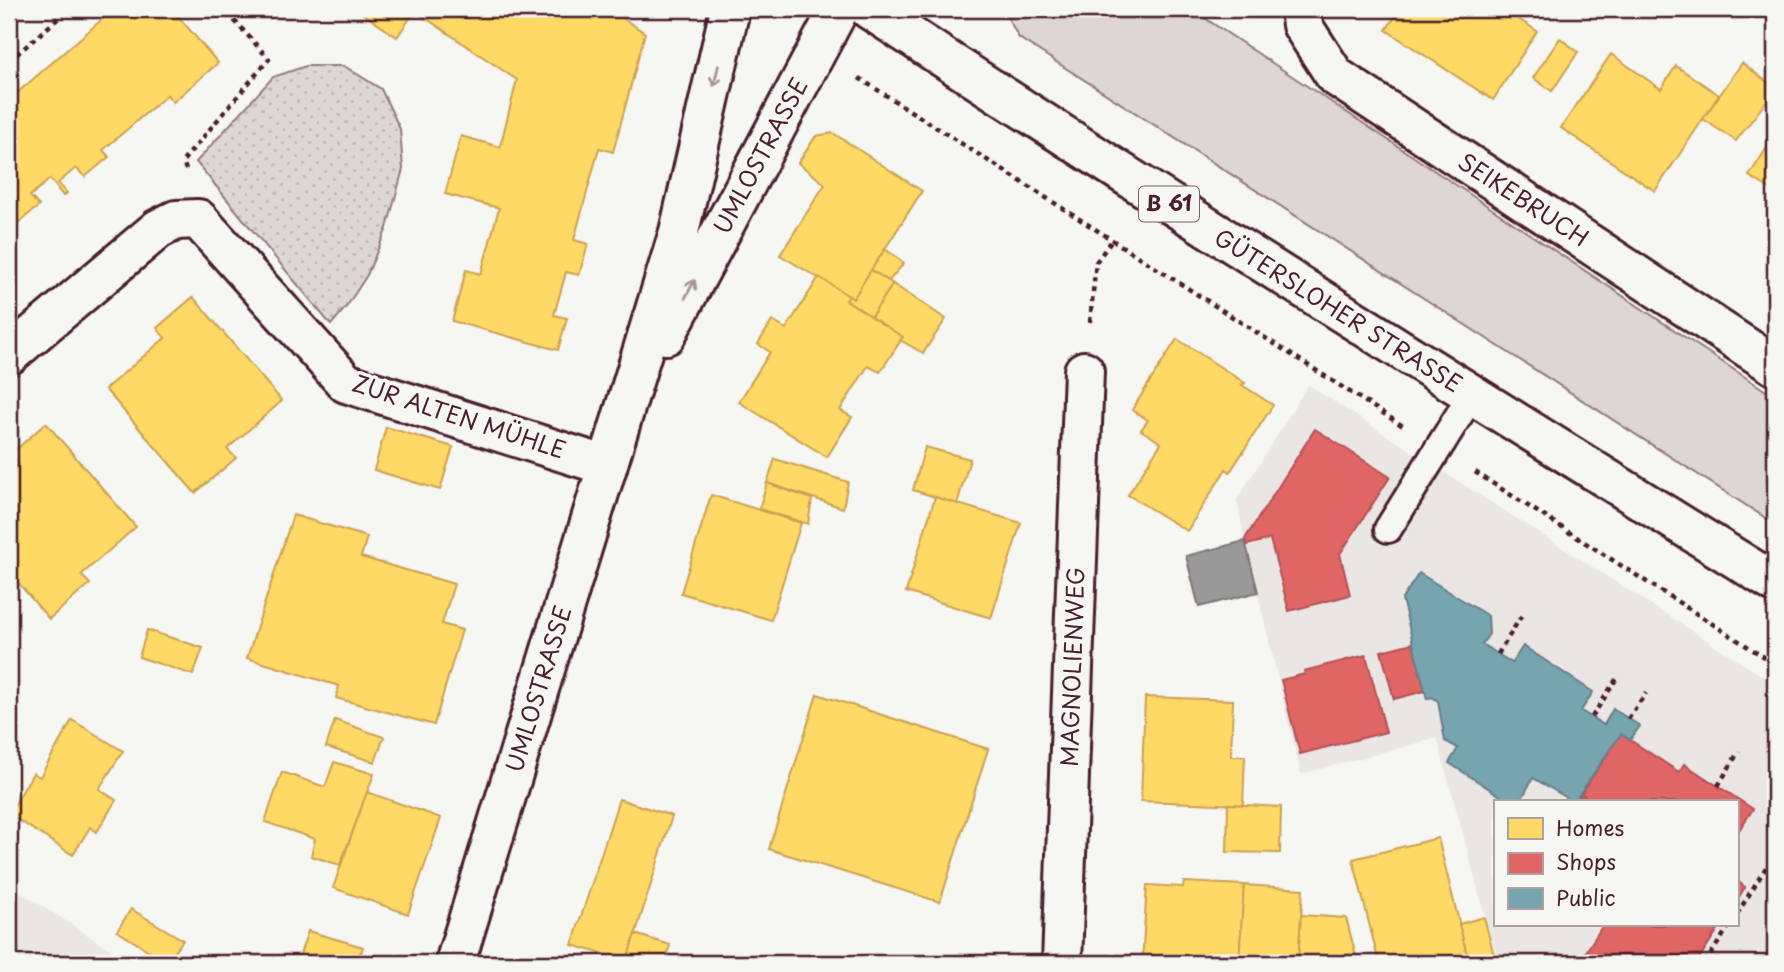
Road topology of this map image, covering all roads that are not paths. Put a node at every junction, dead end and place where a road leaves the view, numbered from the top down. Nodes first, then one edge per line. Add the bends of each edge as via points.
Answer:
1 (730, 9) edge
2 (839, 9) edge
3 (869, 9) edge
4 (1300, 9) edge
5 (9, 355) edge
6 (1775, 366) edge
7 (1084, 371) road end
8 (1471, 396) junction
9 (624, 415) junction
10 (607, 466) junction
11 (1388, 529) dead end
12 (1775, 583) edge
13 (455, 963) edge
14 (1062, 963) edge

1 -> 9 street, UMLOSTRASSE via 679,232
9 -> 2 street, UMLOSTRASSE
3 - 8 street, GÜTERSLOHER STRASSE / B 61
4 - 6 street, SEIKEBRUCH via 1302,25 1335,76
5 - 10 street, ZUR ALTEN MÜHLE via 158,229 176,220 198,219 346,383
7 - 14 street, MAGNOLIENWEG
8 - 11 lane
8 - 12 street, GÜTERSLOHER STRASSE / B 61
9 - 10 street, UMLOSTRASSE
10 - 13 street, UMLOSTRASSE

